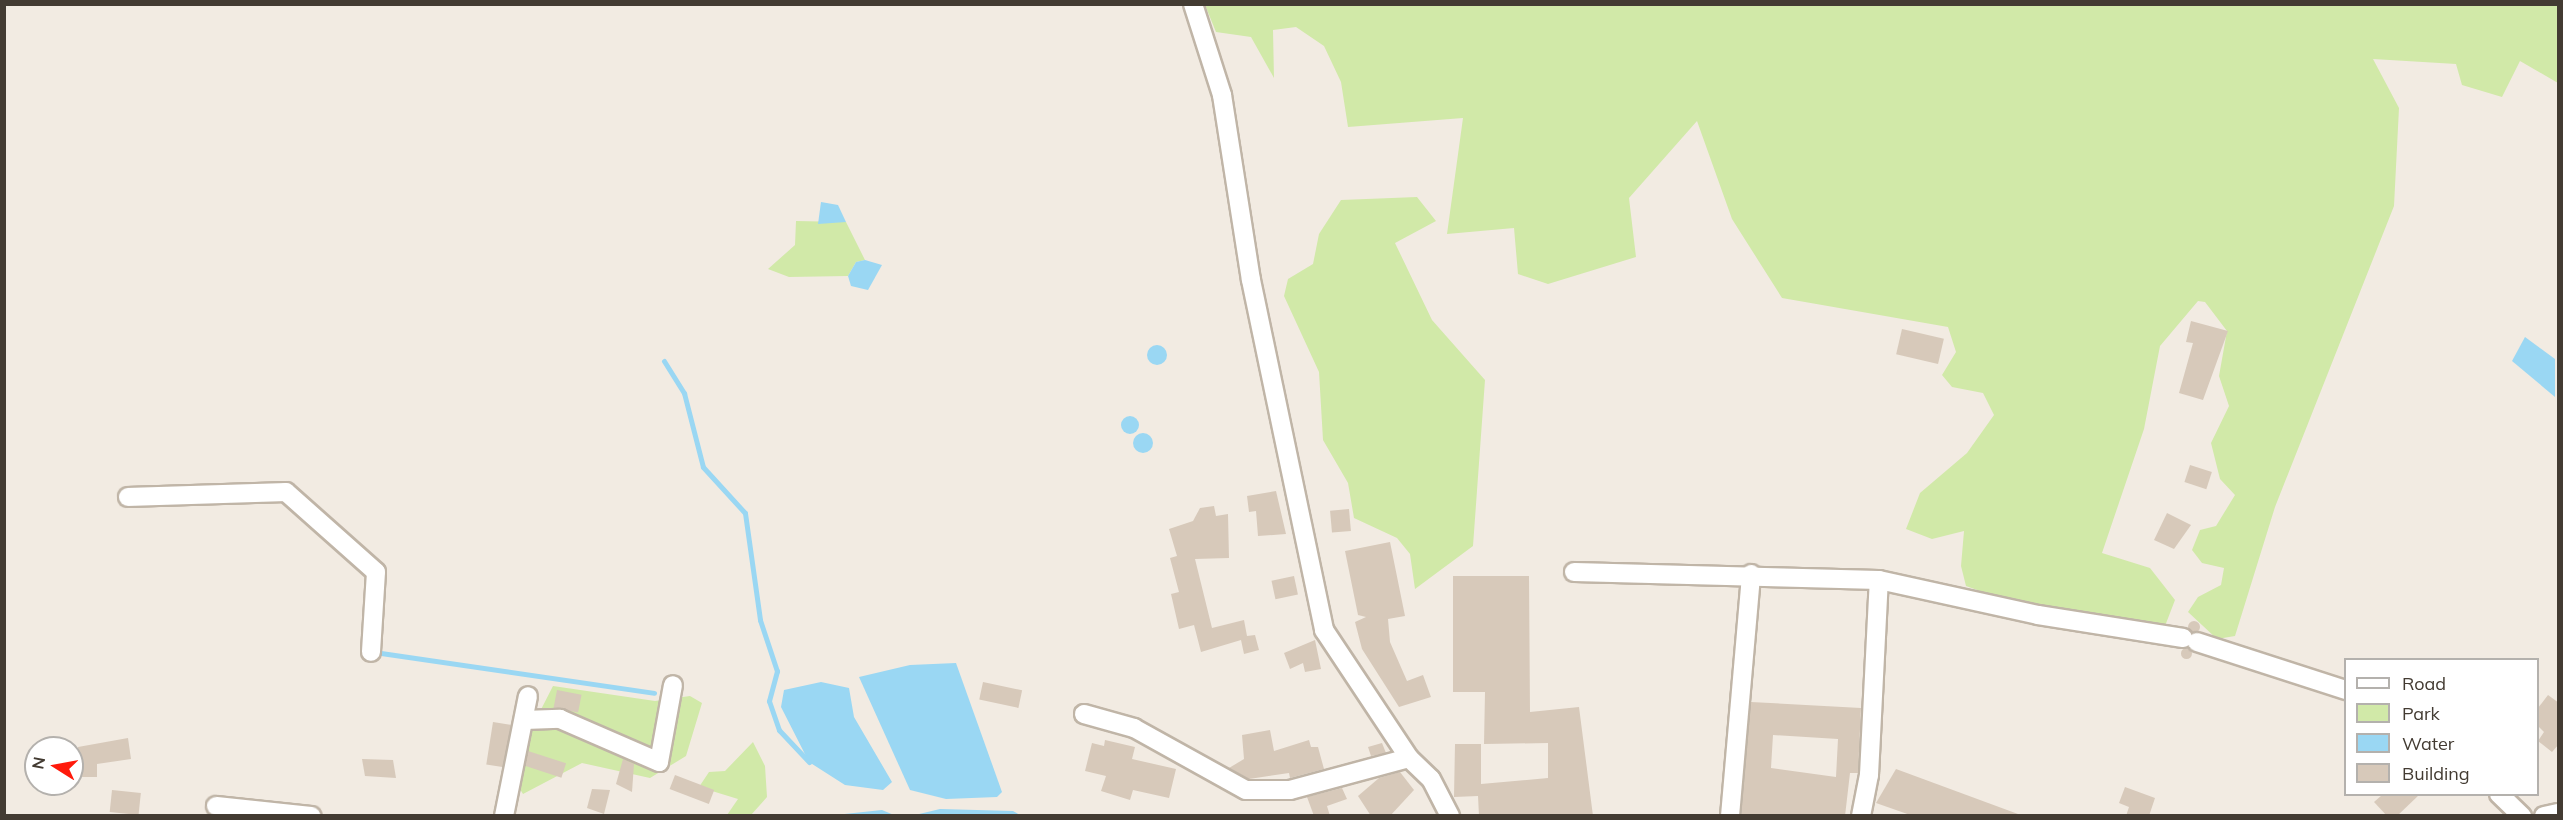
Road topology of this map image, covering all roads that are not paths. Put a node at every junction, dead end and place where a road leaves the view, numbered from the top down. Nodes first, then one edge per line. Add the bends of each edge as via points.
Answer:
1 (1193, 4) edge
2 (128, 497) dead end
3 (1574, 572) dead end
4 (1751, 574) junction
5 (1879, 580) junction
6 (371, 652) dead end
7 (673, 685) dead end
8 (2344, 689) edge
9 (528, 696) dead end
10 (1084, 714) dead end
11 (524, 720) junction
12 (1409, 758) junction
13 (2500, 796) edge
14 (216, 807) dead end
15 (2559, 813) edge
16 (311, 816) edge
17 (504, 816) edge
18 (1450, 816) edge
19 (1730, 816) edge
20 (1861, 816) edge
21 (2522, 816) edge
22 (2544, 816) edge

1 - 12 street via 1222,95 1251,279 1312,588 1324,630 1344,668
2 - 6 street via 286,492 376,572
3 - 4 street
4 - 5 street
4 - 19 street
5 - 8 street via 2038,615 2190,640
5 - 20 street via 1869,775
7 - 11 street via 659,762 560,719
9 - 11 street
10 - 12 street via 1134,728 1246,790 1290,790
11 - 17 street
12 - 18 street via 1431,779
13 - 21 street
14 - 16 street
15 - 22 street

